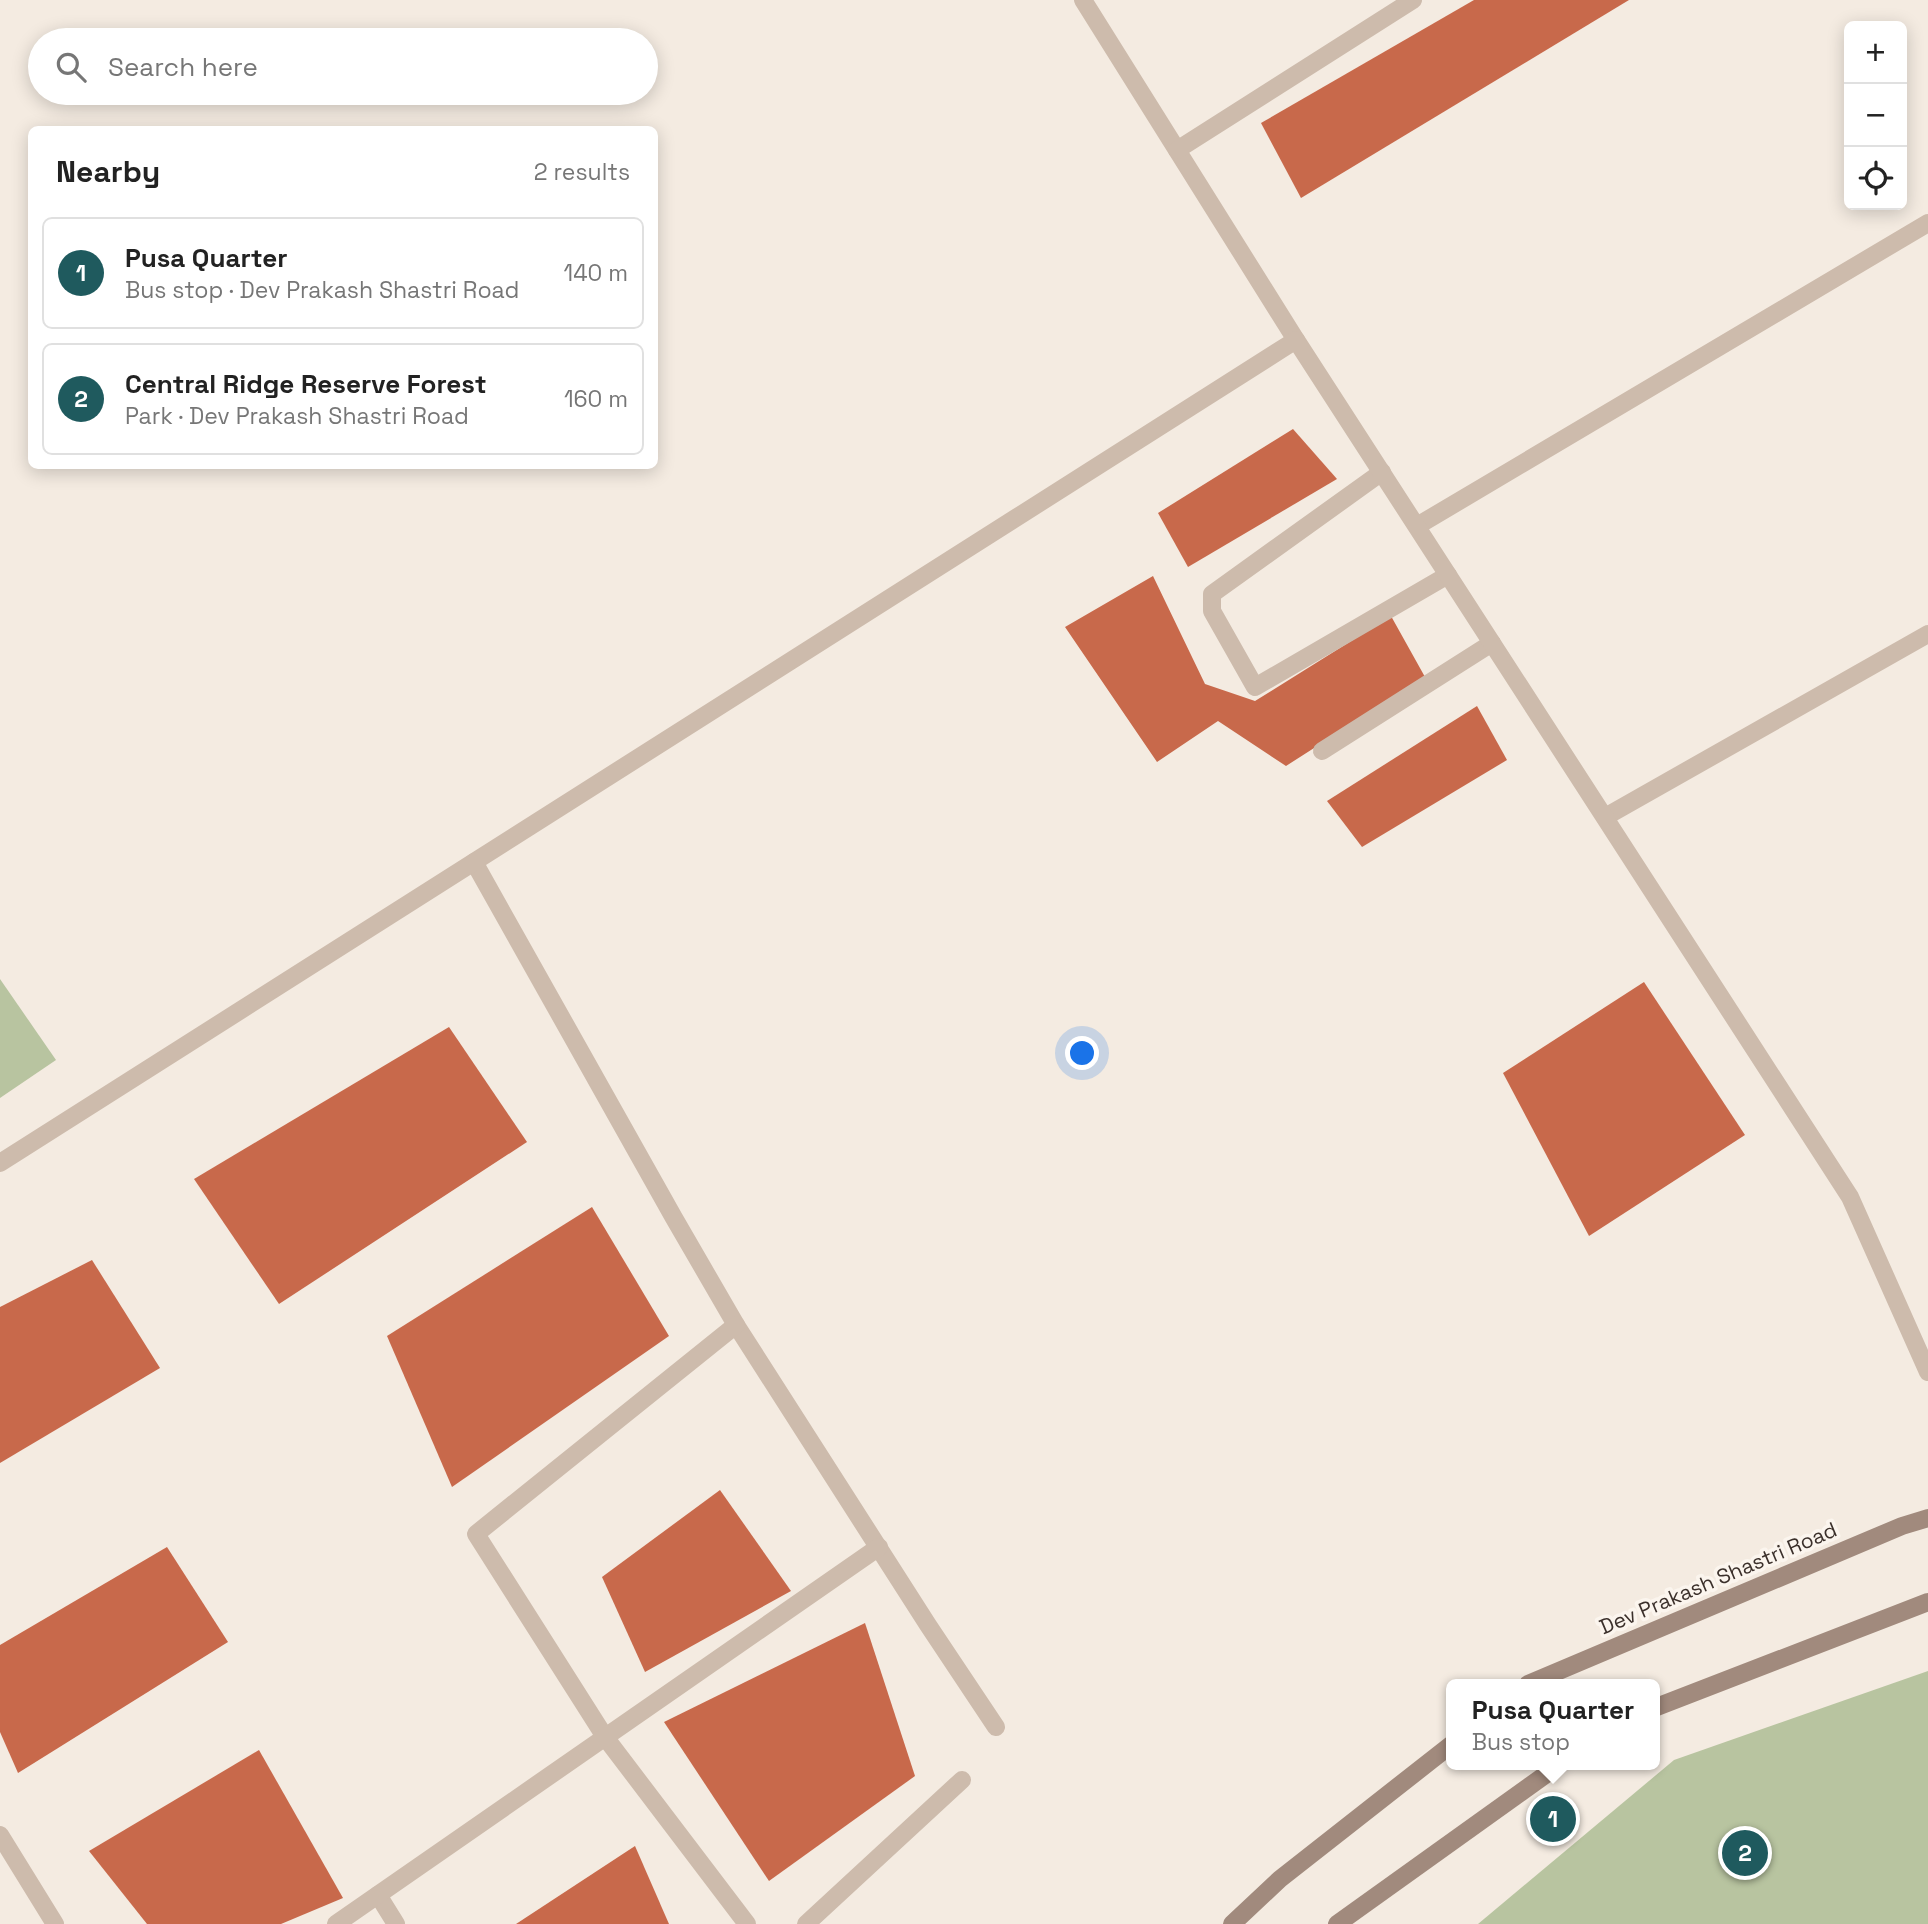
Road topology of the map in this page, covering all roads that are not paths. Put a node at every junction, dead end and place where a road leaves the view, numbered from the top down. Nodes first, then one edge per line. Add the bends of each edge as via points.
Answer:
1 (1083, 0) edge
2 (1413, 0) edge
3 (1177, 150) junction
4 (1928, 223) edge
5 (1296, 340) junction
6 (1382, 472) junction
7 (1417, 526) junction
8 (1448, 575) junction
9 (1928, 634) edge
10 (1492, 643) junction
11 (1322, 751) dead end
12 (1605, 817) junction
13 (474, 862) junction
14 (0, 1163) edge
15 (736, 1325) junction
16 (1928, 1372) edge
17 (1928, 1518) edge
18 (879, 1547) junction
19 (1928, 1602) edge
20 (1540, 1679) edge
21 (1660, 1706) edge
22 (996, 1727) dead end
23 (605, 1737) junction
24 (1446, 1748) edge
25 (1552, 1770) edge
26 (962, 1780) dead end
27 (0, 1835) edge
28 (378, 1895) junction
29 (55, 1924) edge
30 (336, 1924) edge
31 (396, 1924) edge
32 (747, 1924) edge
33 (806, 1924) edge
34 (1232, 1924) edge
35 (1337, 1924) edge

1 - 3 street
2 - 3 street
3 - 5 street
4 - 7 street
5 - 6 street
5 - 13 street
6 - 7 street
6 - 8 street via 1212,594 1212,611 1255,687
7 - 8 street
8 - 10 street
9 - 12 street
10 - 11 street
10 - 12 street
12 - 16 street via 1850,1197
13 - 14 street
13 - 15 street
15 - 18 street
15 - 23 street via 476,1534
17 - 20 street, Dev Prakash Shastri Road
18 - 22 street
18 - 23 street
19 - 21 street
23 - 28 street
23 - 32 street
24 - 34 street via 1280,1879
25 - 35 street
26 - 33 street
27 - 29 street
28 - 30 street
28 - 31 street

